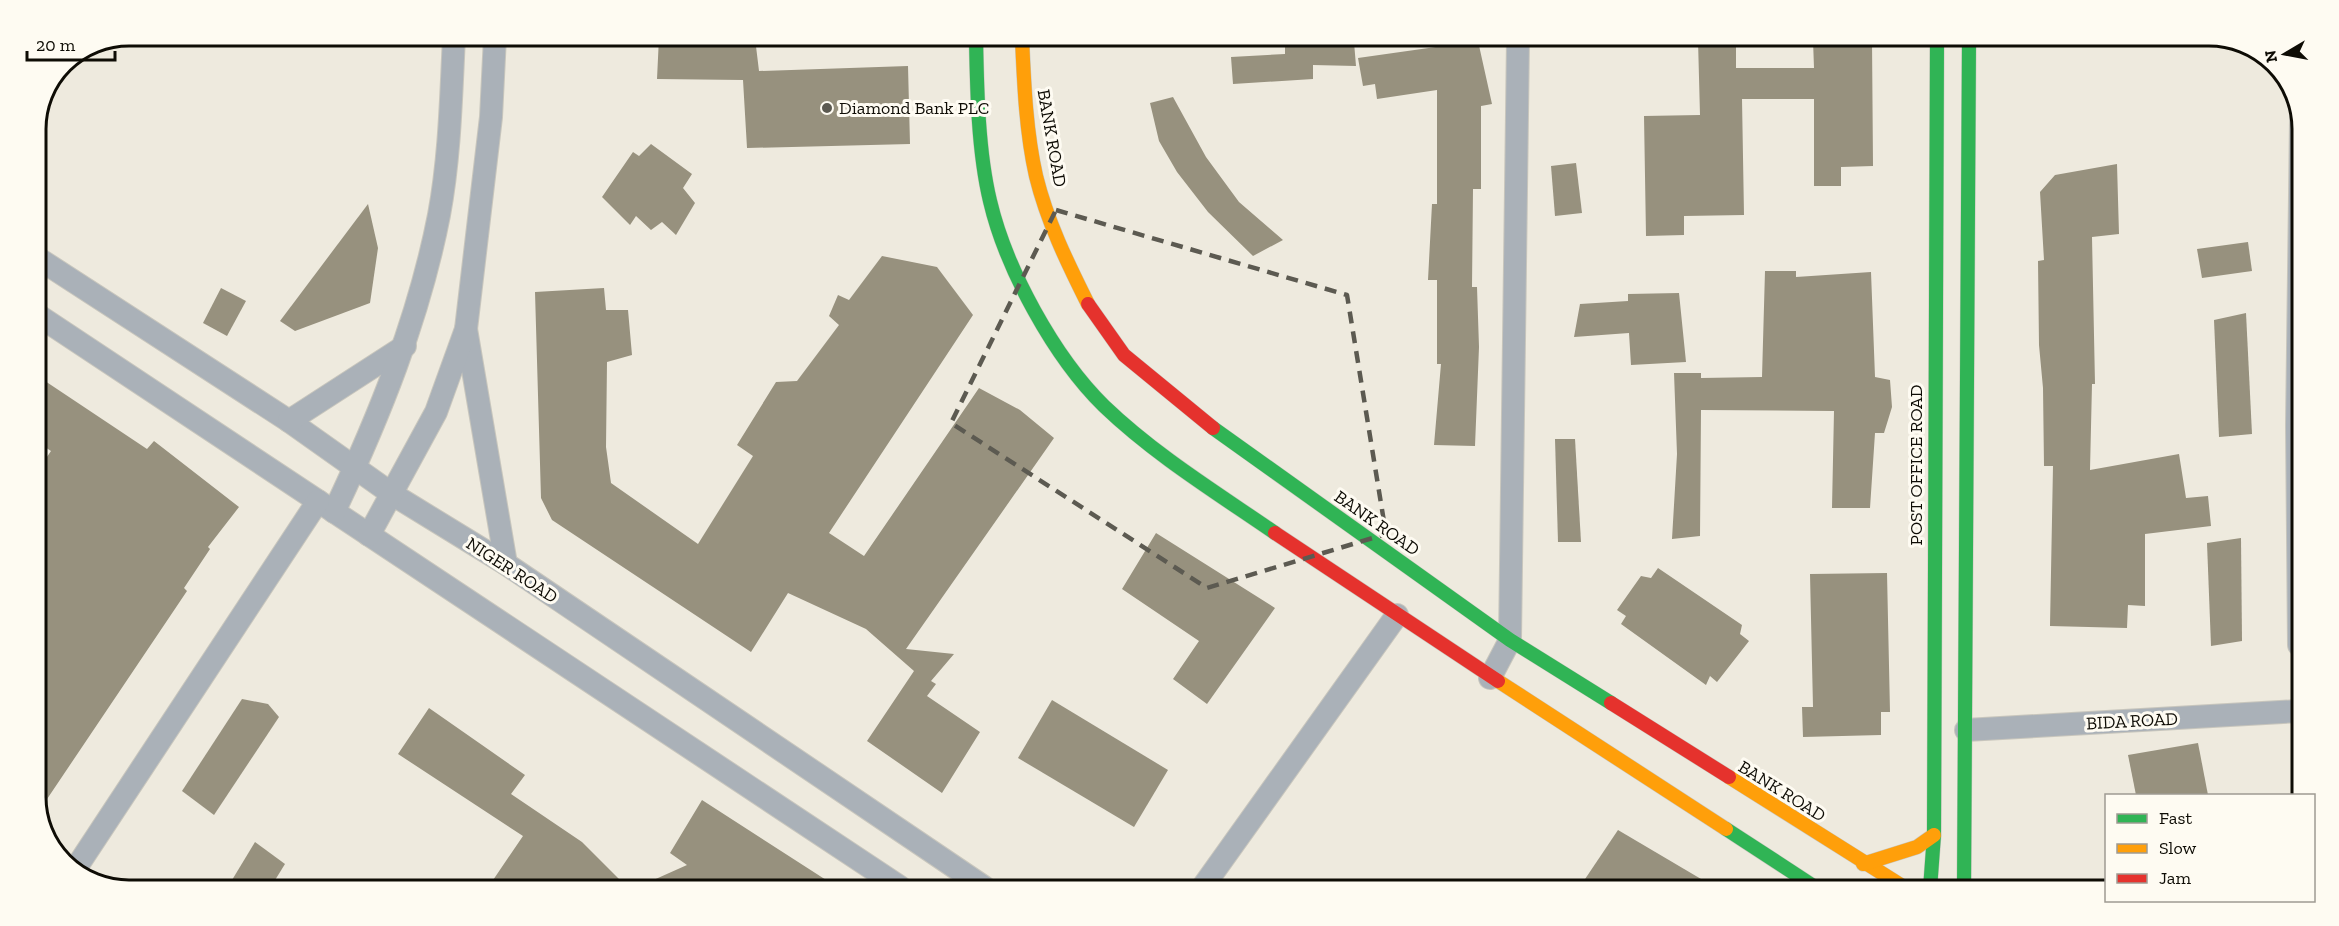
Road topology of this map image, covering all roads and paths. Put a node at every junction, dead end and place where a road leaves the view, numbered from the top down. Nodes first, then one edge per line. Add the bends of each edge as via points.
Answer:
1 (454, 46) edge
2 (495, 46) edge
3 (976, 46) edge
4 (1022, 46) edge
5 (1518, 46) edge
6 (1937, 46) edge
7 (1969, 46) edge
8 (46, 264) edge
9 (46, 321) edge
10 (466, 329) junction
11 (405, 346) junction
12 (289, 421) junction
13 (354, 469) junction
14 (392, 494) junction
15 (326, 507) junction
16 (369, 535) junction
17 (506, 564) junction
18 (1397, 615) junction
19 (1510, 639) junction
20 (1490, 678) junction
21 (2292, 711) edge
22 (1966, 730) junction
23 (1934, 835) junction
24 (80, 862) edge
25 (1863, 864) junction
26 (889, 880) edge
27 (974, 880) edge
28 (1208, 880) edge
29 (1804, 880) edge
30 (1891, 880) edge
31 (1931, 880) edge
32 (1964, 880) edge

1 - 11 street via 439,214
2 - 10 street via 491,117
3 - 18 street via 977,98 990,201 1015,272 1056,349 1103,405 1173,463
4 - 19 street, BANK ROAD via 1036,175 1057,242 1088,305 1124,355 1221,435
5 - 19 street
6 - 23 street, POST OFFICE ROAD
7 - 22 street
8 - 12 street, NIGER ROAD
9 - 15 street
10 - 14 street via 435,412
10 - 17 street
11 - 12 street
11 - 13 street
12 - 13 street, NIGER ROAD
13 - 14 street, NIGER ROAD
13 - 15 street
14 - 16 street
14 - 17 street, NIGER ROAD
15 - 16 street
15 - 24 street
16 - 26 street
17 - 27 street, NIGER ROAD
18 - 20 street
18 - 28 street
19 - 20 street
19 - 25 street, BANK ROAD
20 - 29 street
21 - 22 street, BIDA ROAD
22 - 32 street
23 - 25 street via 1917,847
23 - 31 street, POST OFFICE ROAD
25 - 30 street, BANK ROAD

